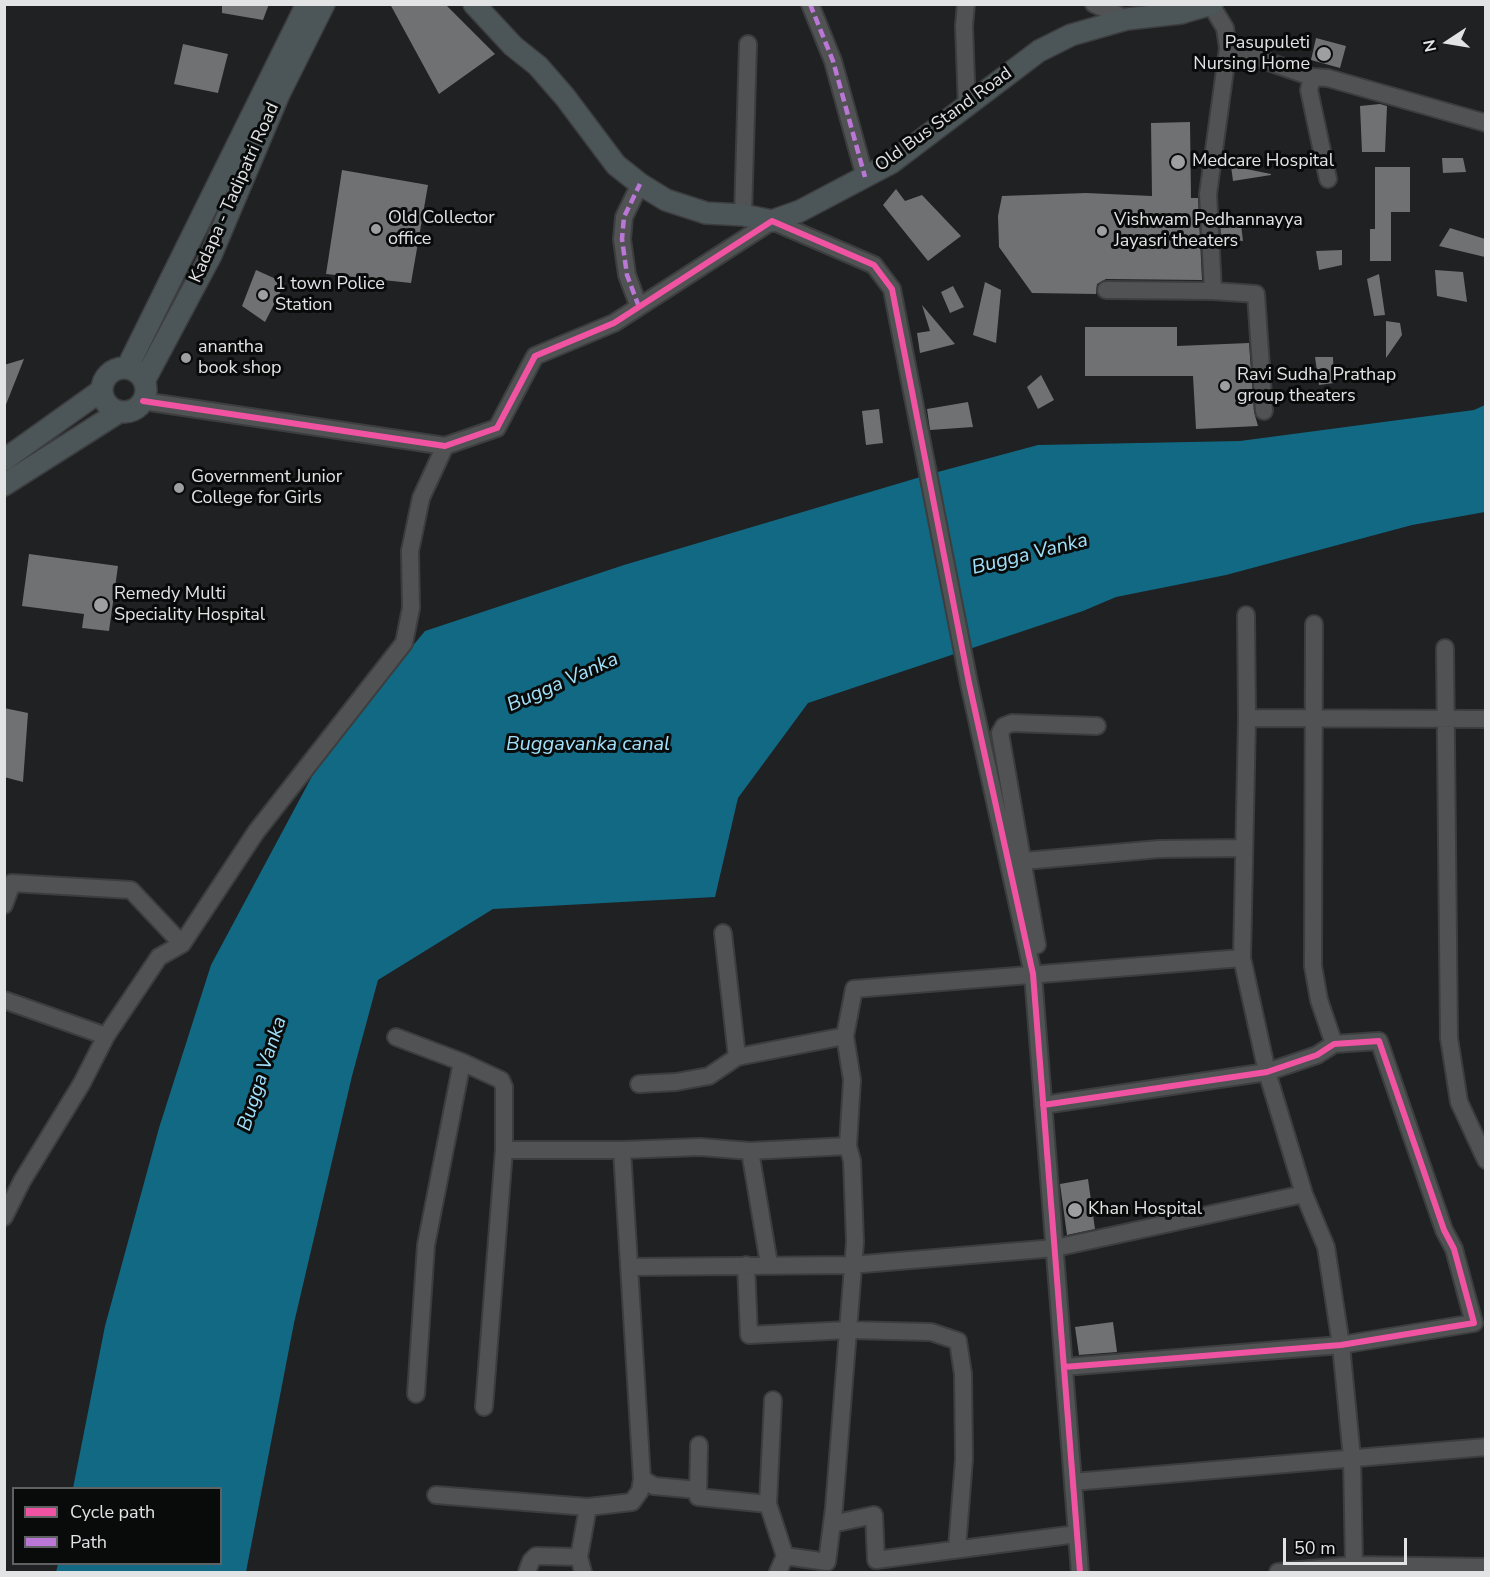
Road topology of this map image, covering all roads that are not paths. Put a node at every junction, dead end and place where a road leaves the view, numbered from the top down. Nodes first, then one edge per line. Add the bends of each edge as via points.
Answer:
1 (307, 4) edge
2 (324, 4) edge
3 (474, 4) edge
4 (810, 4) edge
5 (966, 4) edge
6 (1094, 4) edge
7 (1211, 5) edge
8 (1127, 19) junction
9 (748, 44) dead end
10 (1228, 48) junction
11 (1312, 77) junction
12 (967, 108) junction
13 (1485, 123) edge
14 (865, 177) junction
15 (1328, 178) dead end
16 (640, 184) junction
17 (743, 215) junction
18 (772, 221) junction
19 (1106, 290) dead end
20 (1213, 291) junction
21 (639, 307) junction
22 (127, 368) junction
23 (102, 390) junction
24 (145, 395) junction
25 (1264, 411) dead end
26 (119, 412) junction
27 (445, 446) junction
28 (4, 460) edge
29 (4, 485) edge
30 (1246, 615) dead end
31 (1314, 624) dead end
32 (1445, 648) dead end
33 (1247, 718) junction
34 (1313, 718) junction
35 (1447, 718) junction
36 (1485, 719) edge
37 (1097, 726) dead end
38 (1244, 848) junction
39 (1024, 861) junction
40 (4, 905) edge
41 (723, 933) dead end
42 (182, 944) junction
43 (1242, 958) junction
44 (1037, 973) junction
45 (4, 1000) edge
46 (106, 1036) junction
47 (844, 1036) junction
48 (396, 1037) dead end
49 (1334, 1044) junction
50 (736, 1057) junction
51 (462, 1062) junction
52 (1267, 1072) junction
53 (639, 1084) dead end
54 (1043, 1105) junction
55 (848, 1146) junction
56 (504, 1150) junction
57 (622, 1150) junction
58 (750, 1151) junction
59 (1485, 1160) edge
60 (1305, 1194) junction
61 (4, 1217) edge
62 (1054, 1248) junction
63 (769, 1264) junction
64 (746, 1265) junction
65 (851, 1265) junction
66 (629, 1267) junction
67 (848, 1330) junction
68 (1341, 1345) junction
69 (1064, 1367) junction
70 (416, 1394) dead end
71 (773, 1400) dead end
72 (484, 1407) dead end
73 (699, 1445) dead end
74 (1485, 1447) edge
75 (1352, 1458) junction
76 (642, 1479) junction
77 (1073, 1482) junction
78 (698, 1490) junction
79 (436, 1495) dead end
80 (768, 1504) junction
81 (588, 1507) junction
82 (832, 1524) junction
83 (1077, 1534) junction
84 (957, 1548) junction
85 (785, 1557) junction
86 (581, 1565) edge
87 (1354, 1565) junction
88 (1485, 1566) edge
89 (527, 1572) edge
90 (778, 1572) edge
91 (1080, 1572) edge
92 (1278, 1572) edge

1 - 22 main road, Kadapa - Tadipatri Road
2 - 24 main road, Kadapa - Tadipatri Road via 279,94 211,255
3 - 16 main road via 513,46 538,66 616,165
4 - 14 street via 833,61
5 - 12 street
6 - 8 street
7 - 8 main road, Old Bus Stand Road
7 - 10 street via 1226,28
8 - 12 main road, Old Bus Stand Road via 1071,35 1039,51
9 - 17 street
10 - 11 street
10 - 20 street via 1208,194
11 - 13 street via 1328,78
11 - 15 street via 1309,90
12 - 14 main road, Old Bus Stand Road
14 - 18 main road, Old Bus Stand Road
16 - 17 main road via 666,200 706,213
16 - 21 street via 624,217 622,239 627,275
17 - 18 main road
18 - 21 street
18 - 44 street via 874,265 892,289 969,683
19 - 20 street
20 - 25 street via 1256,294
21 - 27 street via 614,323 535,356 497,428
22 - 23 main road via 112,371
22 - 24 main road via 134,370
23 - 26 main road via 107,404
23 - 28 main road
24 - 26 main road via 133,411
24 - 27 street via 267,421
26 - 29 main road
27 - 42 street via 421,498 410,551 411,608 404,643 256,832
30 - 33 street
31 - 34 street
32 - 35 street
33 - 34 street
33 - 38 street
34 - 35 street
34 - 49 street via 1313,966 1319,1000
35 - 36 street
35 - 59 street via 1449,1038 1459,1102
37 - 39 street via 1012,723 1000,733
38 - 39 street via 1159,849
38 - 43 street
39 - 44 street
40 - 42 street via 12,883 131,890
41 - 50 street
42 - 46 street via 159,957
43 - 44 street
43 - 52 street
44 - 47 street via 854,989
44 - 54 street
45 - 46 street
46 - 61 street
47 - 50 street
47 - 55 street via 852,1080
48 - 51 street
49 - 52 street via 1317,1055
49 - 68 street via 1379,1041 1454,1249 1474,1323
50 - 53 street via 710,1076
51 - 56 street via 503,1083
51 - 70 street via 426,1245
52 - 54 street
52 - 60 street
54 - 62 street
55 - 58 street
55 - 65 street via 855,1242
56 - 57 street
56 - 72 street
57 - 58 street via 700,1147
57 - 66 street
58 - 63 street
60 - 62 street
60 - 68 street via 1326,1246
62 - 65 street
62 - 69 street
63 - 64 street
63 - 65 street
64 - 66 street
64 - 67 street via 749,1335
65 - 67 street
66 - 76 street
67 - 82 street
67 - 84 street via 931,1332 958,1341 963,1374 964,1459
68 - 69 street
68 - 75 street
69 - 77 street
71 - 80 street
73 - 78 street
74 - 75 street
75 - 77 street
75 - 87 street
76 - 78 street via 654,1486
76 - 81 street via 632,1502
77 - 83 street
78 - 80 street via 698,1497
79 - 81 street
80 - 85 street
81 - 86 street
82 - 84 street via 874,1515 876,1560
82 - 85 street via 827,1562
83 - 84 street
83 - 91 street
85 - 90 street
86 - 89 street via 536,1556
87 - 88 street
87 - 92 street

